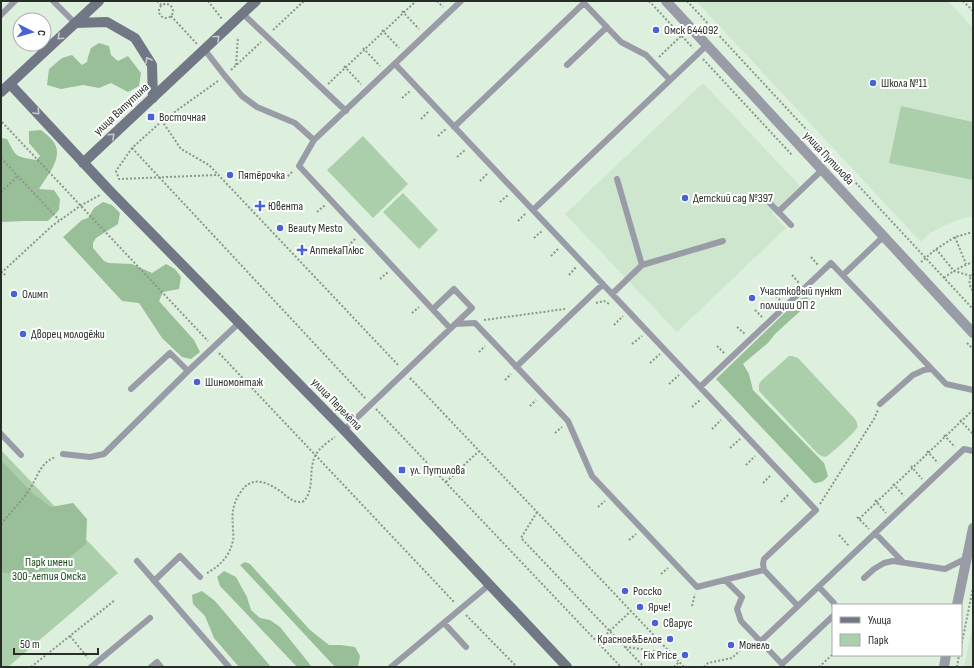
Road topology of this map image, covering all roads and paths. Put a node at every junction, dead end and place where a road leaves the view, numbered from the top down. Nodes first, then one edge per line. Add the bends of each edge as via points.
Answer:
1 (15, 1) edge
2 (53, 1) edge
3 (99, 1) edge
4 (157, 1) edge
5 (208, 1) edge
6 (256, 1) edge
7 (416, 1) edge
8 (461, 1) edge
9 (649, 1) edge
10 (666, 1) edge
11 (687, 1) edge
12 (963, 1) edge
13 (583, 2) edge
14 (162, 6) junction
15 (403, 12) junction
16 (973, 12) edge
17 (242, 13) junction
18 (1, 15) edge
19 (171, 16) junction
20 (75, 24) junction
21 (218, 24) dead end
22 (607, 27) junction
23 (383, 31) junction
24 (425, 35) junction
25 (238, 37) dead end
26 (707, 45) junction
27 (201, 47) junction
28 (364, 49) junction
29 (405, 54) junction
30 (653, 62) junction
31 (395, 64) junction
32 (236, 65) dead end
33 (567, 65) dead end
34 (345, 67) junction
35 (386, 72) junction
36 (224, 76) junction
37 (670, 80) junction
38 (10, 84) junction
39 (323, 89) junction
40 (367, 90) junction
41 (1, 92) edge
42 (153, 98) junction
43 (346, 111) junction
44 (162, 121) junction
45 (2, 122) edge
46 (454, 126) junction
47 (314, 140) junction
48 (1, 158) edge
49 (83, 163) junction
50 (822, 170) junction
51 (218, 175) junction
52 (18, 176) junction
53 (617, 179) dead end
54 (1, 192) edge
55 (102, 194) dead end
56 (763, 196) dead end
57 (80, 206) junction
58 (533, 210) junction
59 (778, 212) junction
60 (59, 220) junction
61 (791, 225) dead end
62 (973, 232) edge
63 (884, 236) junction
64 (955, 237) junction
65 (724, 241) dead end
66 (936, 249) junction
67 (926, 258) junction
68 (973, 262) edge
69 (966, 264) junction
70 (642, 265) junction
71 (913, 268) junction
72 (954, 271) junction
73 (1, 272) edge
74 (973, 274) edge
75 (5, 275) dead end
76 (843, 275) junction
77 (971, 276) junction
78 (944, 278) junction
79 (603, 284) junction
80 (973, 291) edge
81 (612, 294) junction
82 (609, 304) dead end
83 (580, 306) junction
84 (973, 309) edge
85 (433, 310) junction
86 (628, 311) junction
87 (239, 323) junction
88 (475, 324) junction
89 (614, 325) dead end
90 (453, 326) junction
91 (647, 331) junction
92 (973, 333) edge
93 (632, 344) dead end
94 (213, 347) junction
95 (665, 350) junction
96 (650, 363) dead end
97 (516, 367) junction
98 (931, 369) junction
99 (684, 370) junction
100 (188, 371) junction
101 (404, 372) junction
102 (669, 384) dead end
103 (700, 387) junction
104 (131, 389) dead end
105 (973, 390) edge
106 (706, 394) junction
107 (880, 404) joint
108 (692, 407) dead end
109 (973, 410) edge
110 (726, 415) junction
111 (960, 421) junction
112 (712, 429) dead end
113 (344, 430) junction
114 (1, 434) edge
115 (745, 434) junction
116 (973, 434) edge
117 (944, 436) junction
118 (730, 448) dead end
119 (479, 451) junction
120 (973, 451) edge
121 (928, 452) junction
122 (960, 453) junction
123 (20, 454) dead end
124 (64, 454) joint
125 (316, 455) junction
126 (912, 467) junction
127 (943, 468) junction
128 (446, 482) dead end
129 (893, 484) junction
130 (927, 484) junction
131 (876, 501) junction
132 (909, 501) junction
133 (816, 510) junction
134 (537, 512) junction
135 (891, 518) junction
136 (1, 524) edge
137 (973, 528) edge
138 (874, 534) junction
139 (839, 535) dead end
140 (855, 552) junction
141 (967, 558) junction
142 (137, 562) dead end
143 (903, 562) junction
144 (764, 570) junction
145 (200, 577) joint
146 (864, 578) dead end
147 (725, 580) junction
148 (154, 581) junction
149 (490, 585) junction
150 (697, 587) junction
151 (819, 587) junction
152 (973, 588) edge
153 (115, 600) dead end
154 (834, 604) edge
155 (957, 604) edge
156 (692, 606) dead end
157 (798, 606) junction
158 (460, 609) junction
159 (631, 611) junction
160 (832, 617) edge
161 (150, 618) dead end
162 (444, 623) junction
163 (610, 631) junction
164 (70, 636) junction
165 (761, 641) junction
166 (598, 642) dead end
167 (962, 642) edge
168 (747, 644) dead end
169 (466, 647) dead end
170 (624, 647) junction
171 (671, 653) junction
172 (832, 655) edge
173 (946, 656) edge
174 (959, 656) edge
175 (679, 662) junction
176 (92, 666) edge
177 (563, 666) edge
178 (31, 667) edge
179 (151, 667) edge
180 (161, 667) edge
181 (229, 667) edge
182 (391, 667) edge
183 (517, 667) edge
184 (644, 667) edge
185 (674, 667) edge
186 (684, 667) edge
187 (704, 667) edge
188 (819, 667) edge
189 (944, 667) edge
190 (957, 667) edge

1 - 18 lane
2 - 20 lane
3 - 20 main road
4 - 14 path
5 - 21 path via 223,19
6 - 17 main road, улица Ватутина
7 - 15 path
8 - 24 lane
9 - 30 path via 681,36
10 - 26 street, улица Путилова
11 - 67 path
12 - 16 path
13 - 22 lane
13 - 46 lane
14 - 19 path via 167,4 171,7
14 - 19 path via 162,16
15 - 23 path
15 - 24 path
27 -> 17 main road, улица Ватутина
17 - 39 lane
19 - 27 path
20 -> 38 main road
42 -> 20 main road via 152,66 135,38 107,22
22 - 30 lane via 621,42 646,55
22 - 33 lane
23 - 28 path
23 - 29 path
24 - 29 lane
25 - 32 path
26 - 37 lane
26 - 50 street, улица Путилова
27 - 36 lane
27 - 42 main road, улица Ватутина
28 - 34 path
28 - 35 path
29 - 31 lane
30 - 37 lane
31 - 35 lane
31 - 46 lane
34 - 39 path
34 - 40 path
35 - 40 lane
36 - 44 path
36 - 47 lane via 242,96 257,107 295,123
37 - 58 lane
38 - 41 main road
38 -> 49 main road
39 - 43 lane
40 - 43 lane
49 -> 42 main road, улица Ватутина
43 - 47 lane
44 - 51 path via 181,149 209,165
44 - 51 path via 132,148 116,172 119,179
45 - 57 path
46 - 58 lane
47 - 85 lane via 299,166
48 - 52 path
49 - 87 main road, улица Перелёта
50 - 59 lane
50 - 63 street, улица Путилова
51 - 101 path
52 - 54 path
52 - 60 path
53 - 70 lane
55 - 57 path
56 - 59 lane
57 - 60 path
57 - 94 path
58 - 79 lane
59 - 61 lane
60 - 73 path
62 - 64 path
63 - 71 street, улица Путилова
63 - 76 lane
64 - 66 path
64 - 69 path
65 - 70 lane
66 - 67 path
66 - 72 path
67 - 71 path
67 - 78 path
68 - 69 path
69 - 72 path
70 - 81 lane
71 - 92 street, улица Путилова
72 - 77 path
72 - 78 path
73 - 75 path
74 - 77 path
76 - 98 lane
76 - 103 lane via 831,262
77 - 80 path via 969,281
78 - 84 path
79 - 81 lane
79 - 83 lane
81 - 86 lane
82 - 83 path via 604,301
83 - 88 path via 486,319
83 - 97 lane
85 - 90 lane
85 - 90 lane via 454,289 472,308
86 - 89 path
86 - 91 lane
87 - 94 lane
87 - 113 main road, улица Перелёта
88 - 90 lane
88 - 97 lane
90 - 101 lane
91 - 93 path
91 - 95 lane
94 - 100 lane
94 - 125 path
95 - 96 path
95 - 99 lane
97 - 150 lane via 568,421 592,476
98 - 105 lane via 946,384
98 - 107 lane via 913,375
99 - 102 path
99 - 103 lane
100 - 104 lane via 170,353
100 - 124 lane via 104,454 90,457
101 - 113 lane
101 - 119 path
103 - 106 lane
106 - 108 path
106 - 110 lane
107 - 133 path via 874,419
109 - 111 path
110 - 112 path
110 - 115 lane
111 - 116 path
111 - 117 path
113 - 125 path
113 - 149 main road, улица Перелёта
114 - 123 lane
115 - 118 path
115 - 133 lane
117 - 121 path
117 - 122 path
119 - 128 path
119 - 134 path
120 - 122 lane via 964,449
121 - 126 path
121 - 127 path
122 - 127 lane
124 - 136 path via 50,459 41,468 30,489
125 - 145 path via 310,490 304,502 297,502 277,488 260,481 249,483 243,488 235,500 232,513 233,540 229,553 221,564
125 - 158 path
126 - 129 path
126 - 130 path
127 - 130 lane
129 - 131 path
129 - 132 path
130 - 132 lane
131 - 135 path
131 - 138 path via 858,518
132 - 135 lane
133 - 144 lane via 764,559
134 - 159 path
134 - 163 path via 521,538
135 - 138 lane
137 - 141 street
138 - 140 lane
138 - 143 lane
139 - 140 path
140 - 151 lane
141 - 143 lane via 945,569
141 - 155 street
142 - 148 lane
143 - 146 lane via 884,563
144 - 147 lane
144 - 157 lane
145 - 148 lane via 180,556
147 - 150 lane
147 - 165 lane via 742,598 737,609 741,621
148 - 181 lane
149 - 158 lane
149 - 177 main road, улица Перелёта
150 - 156 path
151 - 154 lane
151 - 157 lane
152 - 167 path
153 - 164 path
157 - 165 lane
158 - 162 lane
158 - 183 path
159 - 163 path
159 - 171 path
160 - 165 lane via 782,664
161 - 176 lane
162 - 169 lane
162 - 182 lane
163 - 166 path
163 - 170 path
164 - 176 path
164 - 178 path
168 - 187 path via 732,658 708,663
170 - 171 path
170 - 184 path
171 - 175 path
172 - 188 path
173 - 189 street
174 - 190 path
175 - 185 path
175 - 186 path
179 - 180 lane via 157,662

